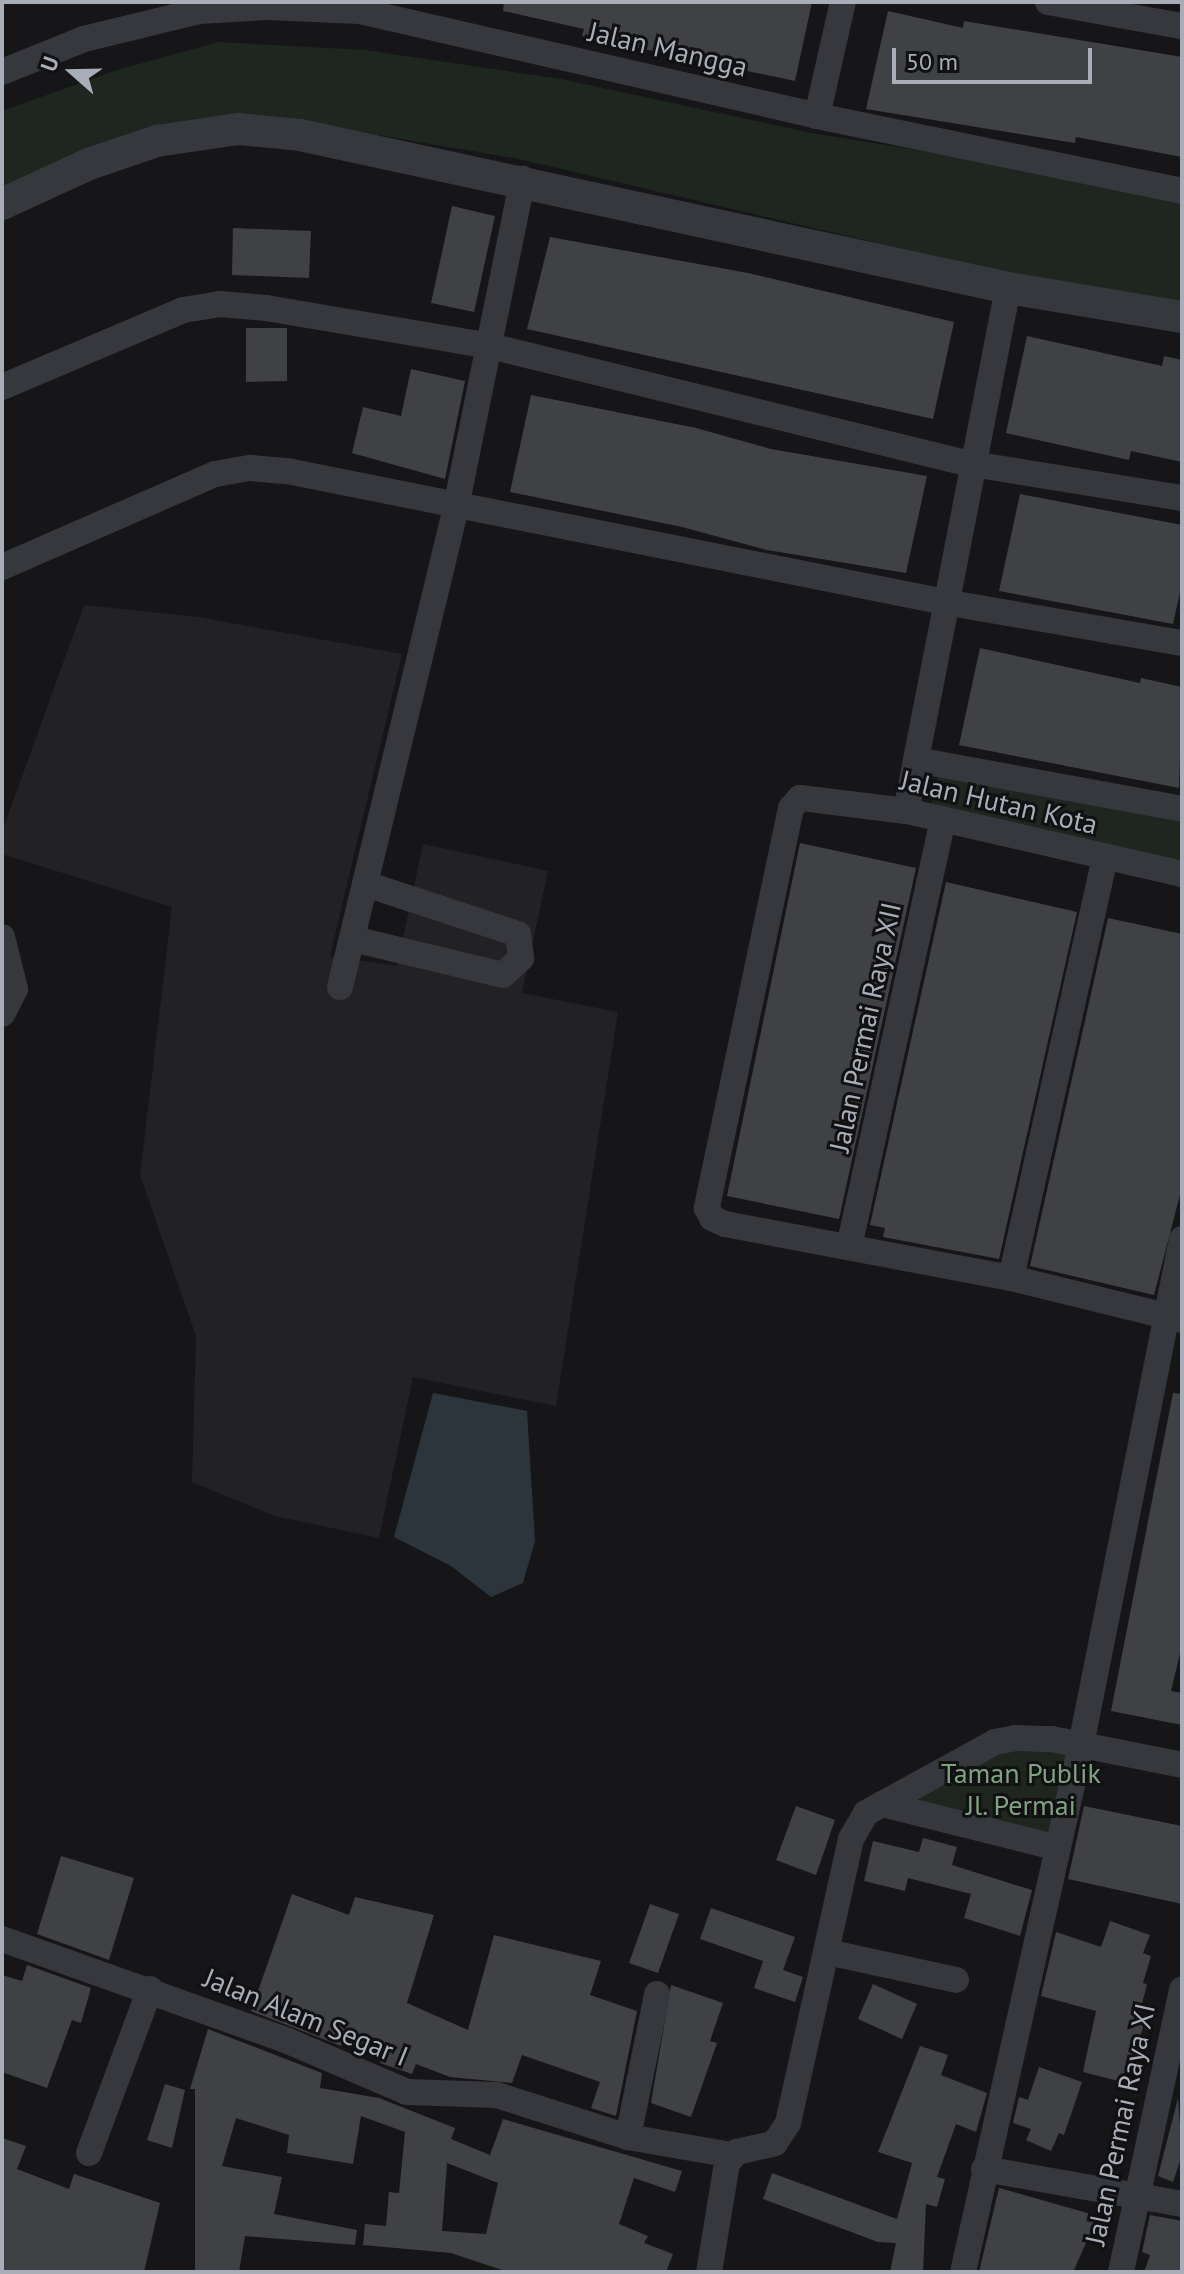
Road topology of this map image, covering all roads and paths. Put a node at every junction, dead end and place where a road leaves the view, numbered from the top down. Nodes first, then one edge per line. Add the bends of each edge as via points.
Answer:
1 (843, 2) edge
2 (1048, 2) edge
3 (199, 7) edge
4 (1120, 8) edge
5 (1182, 26) edge
6 (2, 72) edge
7 (817, 116) junction
8 (523, 179) junction
9 (1182, 191) edge
10 (2, 204) edge
11 (1008, 288) junction
12 (1182, 317) edge
13 (490, 346) junction
14 (2, 387) edge
15 (972, 464) junction
16 (1182, 498) edge
17 (456, 507) junction
18 (2, 567) edge
19 (950, 603) junction
20 (1182, 643) edge
21 (916, 760) junction
22 (1182, 809) edge
23 (906, 811) junction
24 (943, 821) junction
25 (1105, 859) junction
26 (1182, 874) edge
27 (366, 884) junction
28 (2, 937) edge
29 (353, 939) junction
30 (340, 987) dead end
31 (2, 1014) edge
32 (1182, 1239) edge
33 (849, 1247) junction
34 (1011, 1278) junction
35 (1173, 1318) edge
36 (1081, 1745) junction
37 (1182, 1765) edge
38 (882, 1804) junction
39 (1058, 1848) junction
40 (2, 1939) edge
41 (827, 1952) junction
42 (956, 1980) dead end
43 (150, 1989) junction
44 (1182, 1989) edge
45 (657, 1994) dead end
46 (628, 2137) junction
47 (89, 2153) dead end
48 (731, 2155) junction
49 (984, 2169) junction
50 (1138, 2196) junction
51 (1182, 2204) edge
52 (709, 2272) edge
53 (963, 2272) edge
54 (1121, 2272) edge

1 - 7 street
2 - 4 street
3 - 6 street, Jalan Mangga via 84,39
3 - 7 street, Jalan Mangga via 360,11
4 - 5 street
7 - 9 street, Jalan Mangga
8 - 10 street via 300,135 238,129 157,141 89,164
8 - 11 street
8 - 13 street
11 - 12 street
11 - 15 street
13 - 14 street via 220,304 183,310
13 - 15 street
13 - 17 street
15 - 16 street
15 - 19 street
17 - 18 street via 250,468 215,474
17 - 19 street
17 - 27 street
19 - 20 street
19 - 21 street
21 - 22 street
21 - 23 street
23 - 24 street, Jalan Hutan Kota
23 - 33 street, Jalan Hutan Kota via 800,798 791,808 707,1208 712,1218 725,1224
24 - 25 street, Jalan Hutan Kota
24 - 33 street, Jalan Permai Raya XII
25 - 26 street, Jalan Hutan Kota
25 - 34 street
27 - 29 street
27 - 29 street via 518,934 521,958 503,975
28 - 31 street via 15,989
29 - 30 street
32 - 35 street
33 - 34 street
34 - 35 street
35 - 36 street
36 - 37 street
36 - 38 street via 1052,1739 995,1742
36 - 39 street
38 - 39 street
38 - 41 street via 855,1825
39 - 49 street
40 - 43 street, Jalan Alam Segar I
41 - 42 street
41 - 48 street via 783,2136
43 - 46 street, Jalan Alam Segar I via 407,2092 497,2095
43 - 47 street
44 - 50 street, Jalan Permai Raya XI
45 - 46 street
46 - 48 street, Jalan Alam Segar I
48 - 52 street
49 - 50 street
49 - 53 street
50 - 51 street
50 - 54 street, Jalan Permai Raya XI

